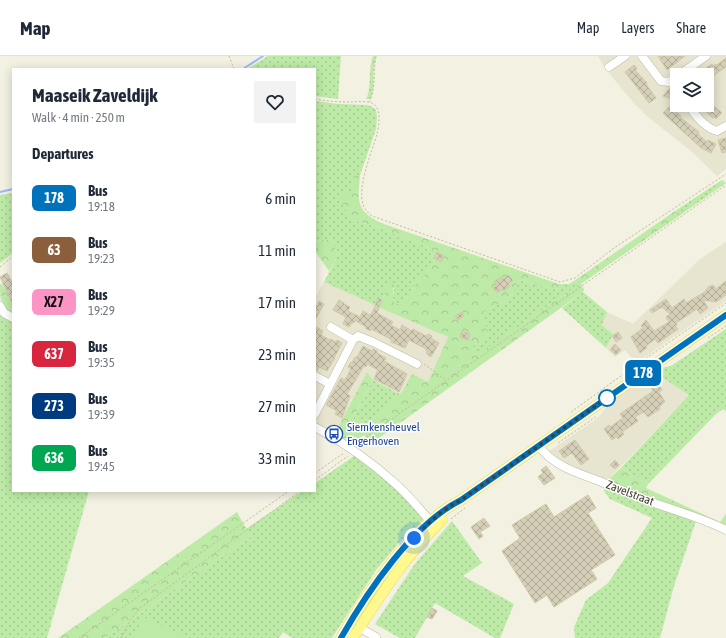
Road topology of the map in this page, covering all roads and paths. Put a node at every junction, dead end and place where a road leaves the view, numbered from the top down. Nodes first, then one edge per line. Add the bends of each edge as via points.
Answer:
1 (229, 56) edge
2 (376, 56) edge
3 (625, 56) edge
4 (642, 56) edge
5 (706, 56) edge
6 (609, 67) dead end
7 (234, 68) edge
8 (689, 68) edge
9 (670, 81) edge
10 (316, 99) edge
11 (368, 102) junction
12 (693, 112) edge
13 (726, 126) edge
14 (726, 174) edge
15 (726, 185) edge
16 (12, 257) edge
17 (0, 267) edge
18 (726, 303) edge
19 (0, 306) edge
20 (726, 315) edge
21 (12, 317) edge
22 (331, 327) dead end
23 (353, 340) junction
24 (417, 364) joint
25 (316, 377) edge
26 (446, 381) junction
27 (330, 384) junction
28 (316, 412) edge
29 (566, 416) dead end
30 (316, 428) edge
31 (539, 446) junction
32 (353, 449) junction
33 (316, 472) edge
34 (316, 479) edge
35 (288, 492) edge
36 (299, 492) edge
37 (463, 504) junction
38 (447, 522) dead end
39 (433, 524) junction
40 (726, 530) edge
41 (403, 557) junction
42 (360, 628) junction
43 (79, 638) edge
44 (121, 638) edge
45 (341, 638) edge
46 (353, 638) edge
47 (376, 638) edge

1 - 7 path
2 - 11 path via 371,99
3 - 6 street
4 - 9 street via 660,80
5 - 8 street
10 - 11 path
11 - 14 path via 374,105 379,115 377,134 362,185 363,205 367,212 372,216 560,282 575,278 614,248
12 - 13 street via 711,129 717,131
15 - 26 path
16 - 17 path
18 - 29 path
19 - 21 street via 4,313
20 - 31 main road
22 - 23 street
23 - 24 street via 358,336
23 - 27 street
24 - 26 path via 423,363
25 - 27 street
26 - 32 path
27 - 28 street
30 - 32 street
31 - 37 main road
31 - 40 street, Zavelstraat via 552,460 569,469
32 - 33 path
32 - 34 path
32 - 39 street via 398,486
35 - 43 path
36 - 44 path via 140,608
37 - 38 path
37 - 39 main road via 451,505
39 - 41 main road
41 - 42 main road
41 - 45 main road via 373,586
42 - 46 main road
42 - 47 street

